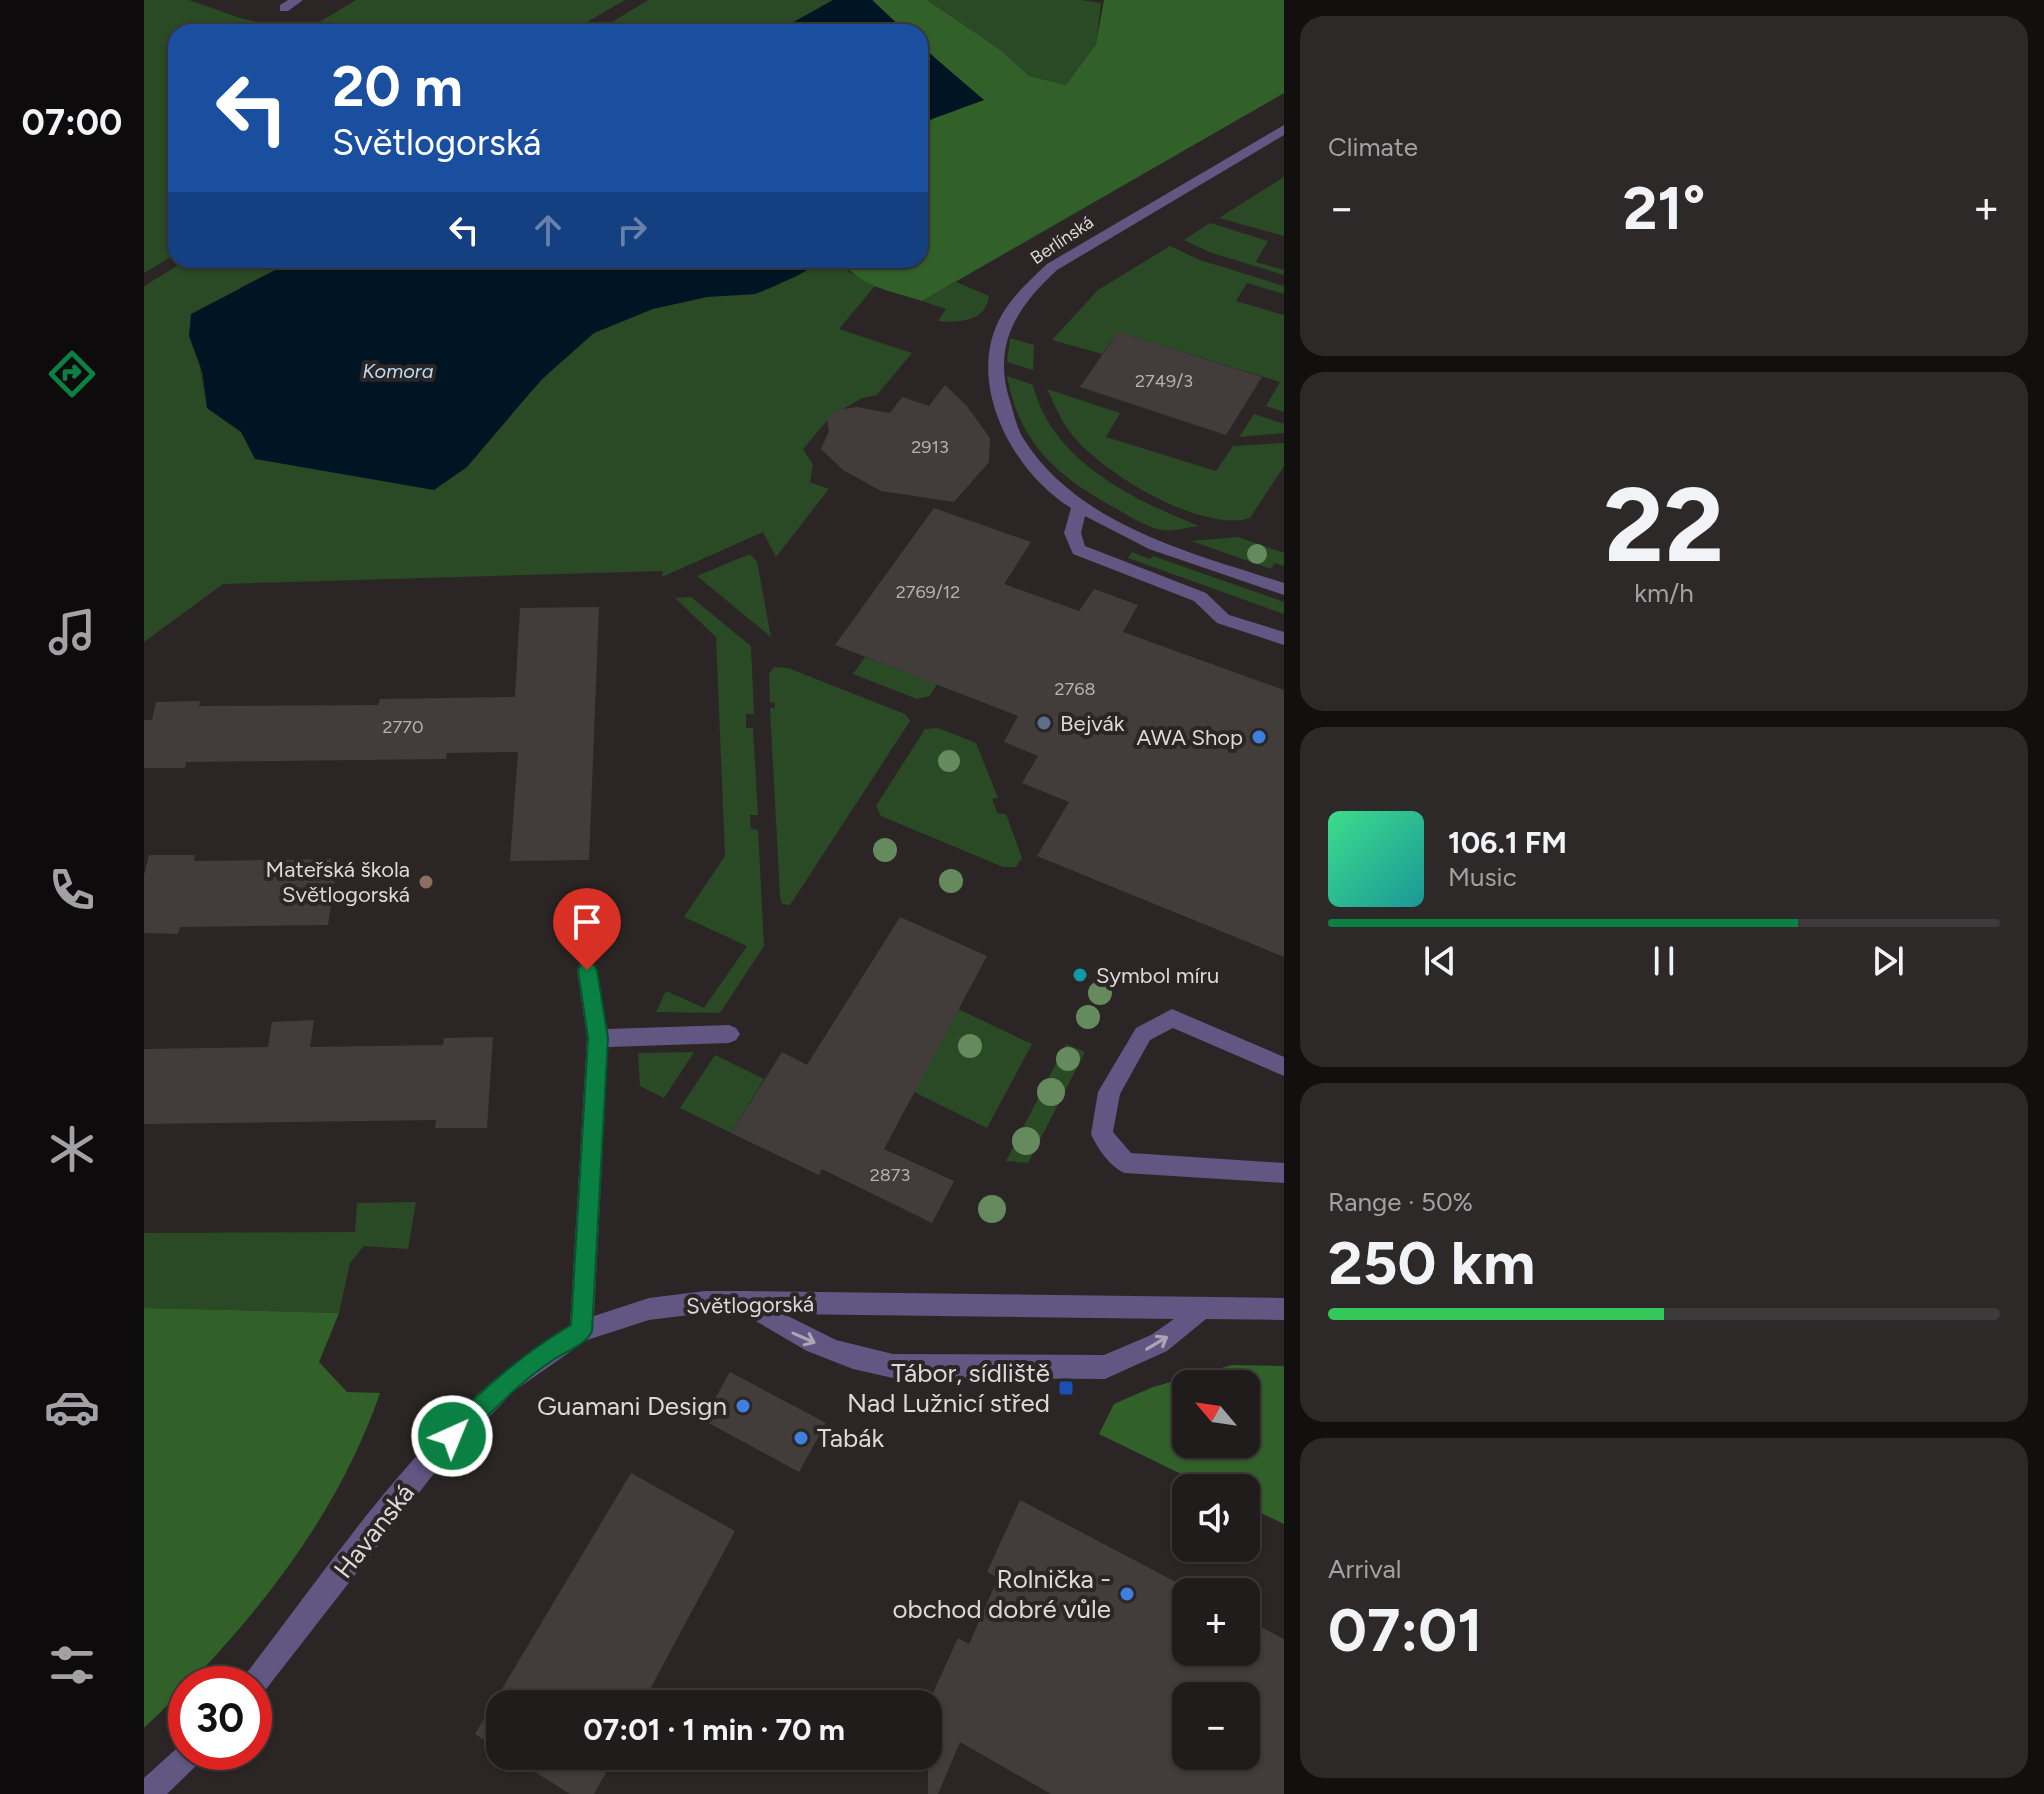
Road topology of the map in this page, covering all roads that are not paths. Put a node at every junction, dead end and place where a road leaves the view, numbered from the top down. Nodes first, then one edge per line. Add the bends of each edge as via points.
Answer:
1 (297, 0) edge
2 (284, 8) dead end
3 (1284, 129) edge
4 (1080, 507) junction
5 (1284, 589) edge
6 (1284, 639) edge
7 (587, 970) dead end
8 (729, 1034) dead end
9 (598, 1038) junction
10 (1284, 1067) edge
11 (1284, 1173) edge
12 (745, 1302) junction
13 (1202, 1307) junction
14 (1284, 1309) edge
15 (581, 1331) junction
16 (268, 1666) edge
17 (172, 1770) edge
18 (147, 1794) edge

1 - 2 street
3 - 4 street, Berlínská via 1052,267 1007,313 996,357 1011,435 1045,479
4 - 5 street, Berlínská via 1141,540
4 - 6 street via 1071,530 1079,550 1200,597 1223,619
7 - 9 street
8 - 9 street
9 - 15 street
10 - 11 street via 1172,1018 1143,1034 1109,1092 1102,1134 1125,1163
12 - 13 street, Světlogorská
12 -> 13 street via 805,1339 869,1363 893,1366 1105,1367 1159,1343
12 - 15 street, Světlogorská via 649,1309
13 - 14 street, Světlogorská
15 - 16 street, Havanská via 505,1383 423,1467
17 - 18 street

